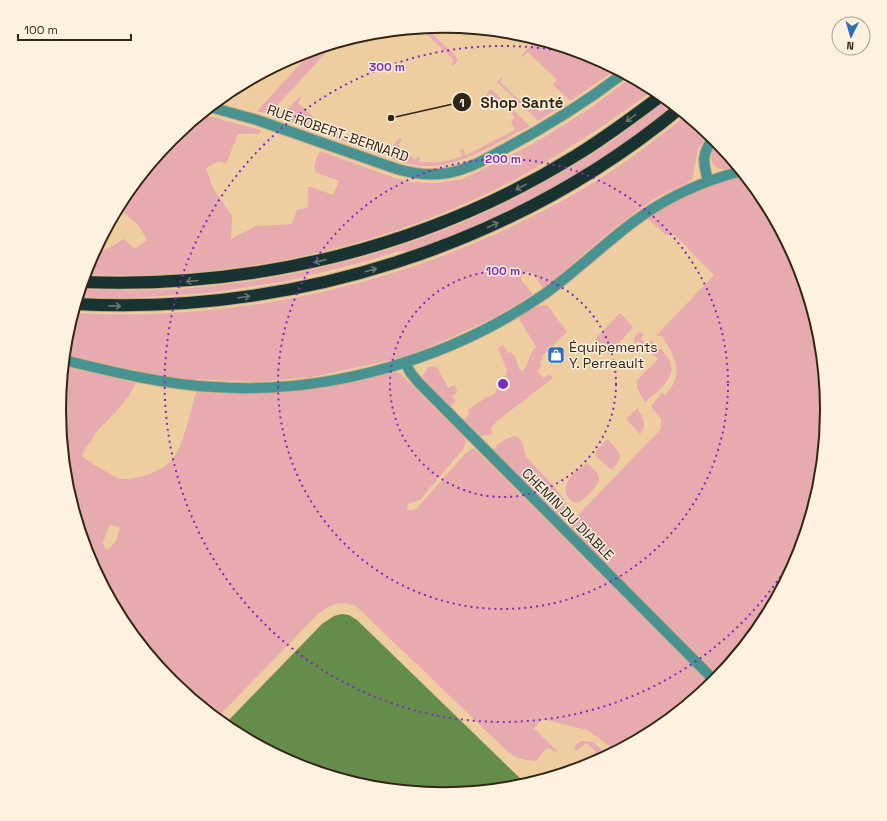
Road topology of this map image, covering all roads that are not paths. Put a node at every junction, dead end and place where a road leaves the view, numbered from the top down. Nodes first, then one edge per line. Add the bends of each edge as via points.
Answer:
1 (619, 77) edge
2 (656, 99) edge
3 (216, 110) edge
4 (675, 112) edge
5 (710, 144) edge
6 (736, 173) edge
7 (708, 181) junction
8 (89, 282) edge
9 (82, 304) edge
10 (69, 361) edge
11 (405, 362) junction
12 (711, 676) edge

1 - 3 street, RUE ROBERT-BERNARD via 573,110 510,146 469,167 437,174 418,174 397,169 257,120
2 -> 8 highway via 599,140 538,178 457,217 385,243 310,263 234,277 161,283
9 -> 4 highway via 144,305 240,298 313,285 411,258 483,230 549,197 609,162
5 - 7 street via 703,159
6 - 7 street
7 - 11 street via 672,197 640,217 552,288 514,313 453,344
10 - 11 street via 159,381 233,388 313,383
11 - 12 street, CHEMIN DU DIABLE via 418,382

